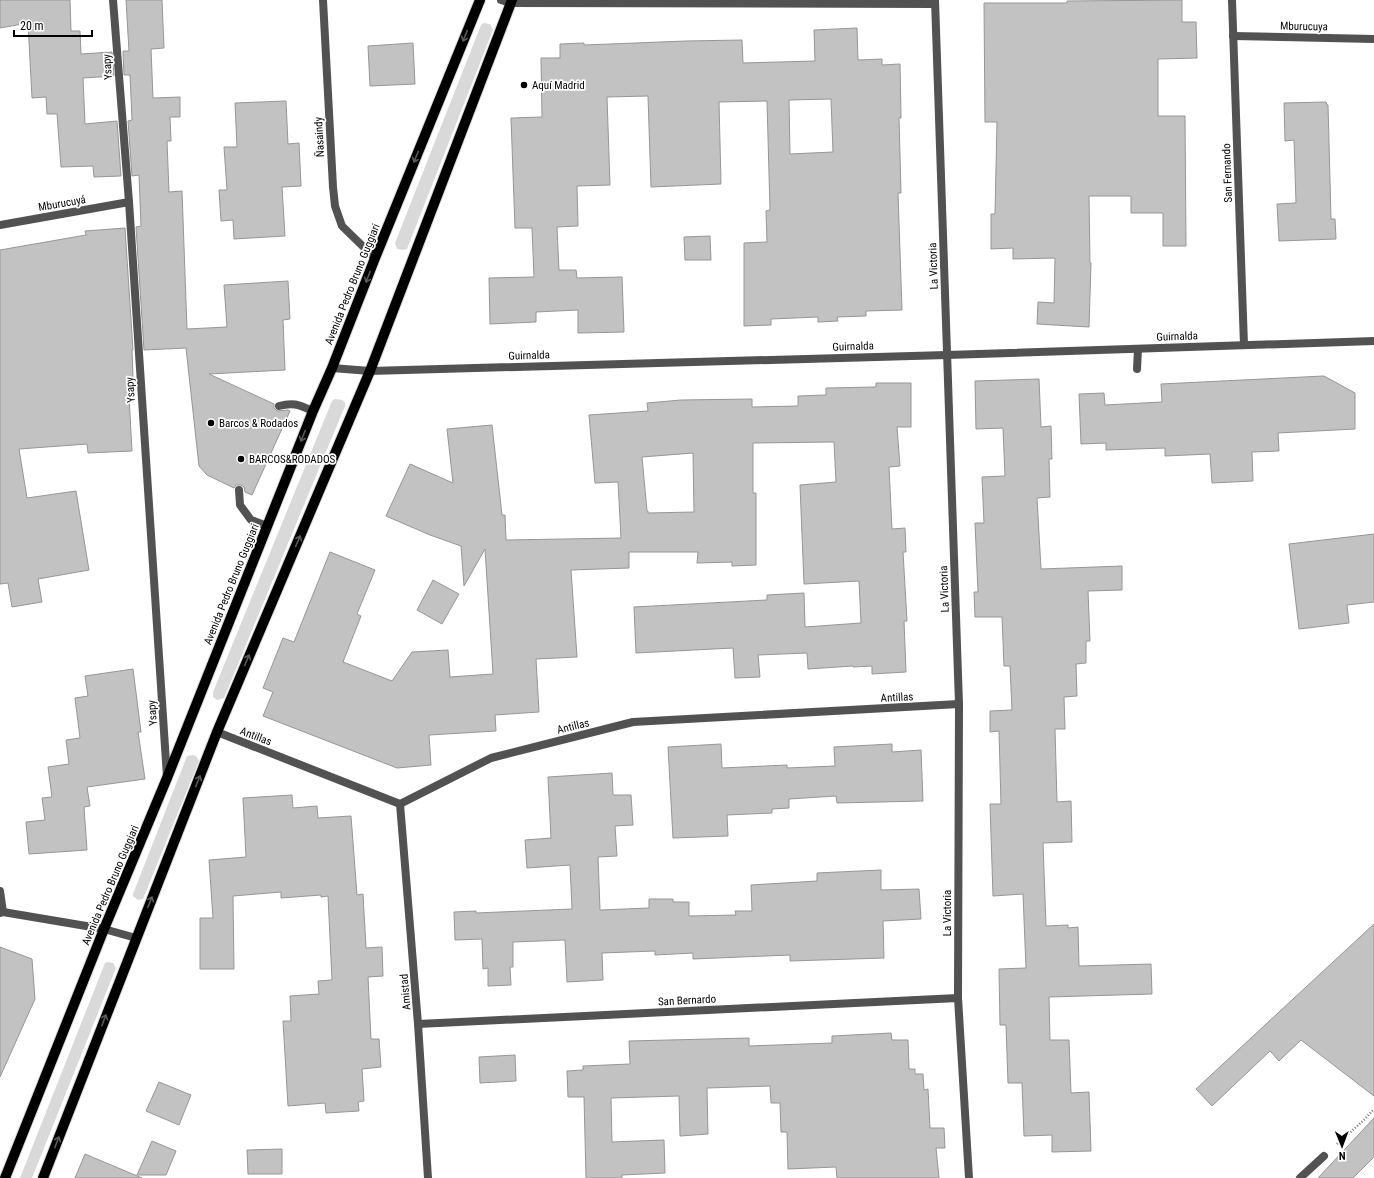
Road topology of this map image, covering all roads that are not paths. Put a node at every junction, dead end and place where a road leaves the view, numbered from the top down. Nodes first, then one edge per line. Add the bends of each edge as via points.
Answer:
1 (113, 0) edge
2 (323, 0) edge
3 (480, 0) edge
4 (1232, 0) edge
5 (508, 1) edge
6 (935, 2) edge
7 (1233, 36) junction
8 (1374, 39) edge
9 (129, 202) junction
10 (0, 226) edge
11 (375, 258) junction
12 (1374, 341) edge
13 (1244, 345) junction
14 (1138, 349) junction
15 (947, 355) junction
16 (332, 368) junction
17 (1138, 369) dead end
18 (370, 371) junction
19 (279, 406) dead end
20 (313, 411) junction
21 (239, 490) dead end
22 (267, 526) junction
23 (959, 704) junction
24 (217, 732) junction
25 (167, 778) junction
26 (400, 804) junction
27 (0, 891) edge
28 (2, 912) edge
29 (104, 929) junction
30 (136, 938) junction
31 (958, 998) junction
32 (418, 1024) junction
33 (1324, 1156) road end
34 (5, 1178) edge
35 (43, 1178) edge
36 (428, 1178) edge
37 (968, 1178) edge
38 (1300, 1178) edge

1 - 9 street, Ysapy
2 - 11 street, Ñasaindy via 335,206 342,226
3 -> 11 main road, Avenida Pedro Bruno Guggiari
4 - 7 street, San Fernando
5 - 6 street
5 - 18 main road
6 - 15 street, La Victoria
7 - 8 street, Mburucuya
7 - 13 street, San Fernando
9 - 10 street, Mburucuyá
9 - 25 street, Ysapy
11 -> 16 main road, Avenida Pedro Bruno Guggiari
12 - 13 street, Guirnalda
13 - 14 street, Guirnalda
14 - 15 street, Guirnalda
14 - 17 street
15 - 18 street, Guirnalda
15 - 23 street, La Victoria
16 - 18 street, Guirnalda
16 - 20 main road, Avenida Pedro Bruno Guggiari
24 -> 18 main road
19 - 20 street via 289,403
20 -> 22 main road, Avenida Pedro Bruno Guggiari
21 - 22 street via 240,505 251,520
22 - 25 main road, Avenida Pedro Bruno Guggiari
23 - 26 street, Antillas via 633,722 491,758
23 - 31 street, La Victoria
24 - 26 street, Antillas
30 -> 24 main road
25 - 29 main road, Avenida Pedro Bruno Guggiari
26 - 32 street, Amistad
27 - 28 street
28 - 29 street
29 - 30 street
29 - 34 main road, Avenida Pedro Bruno Guggiari
35 -> 30 main road
31 - 32 street, San Bernardo
31 - 37 street, La Victoria
32 - 36 street, Amistad
33 - 38 street

